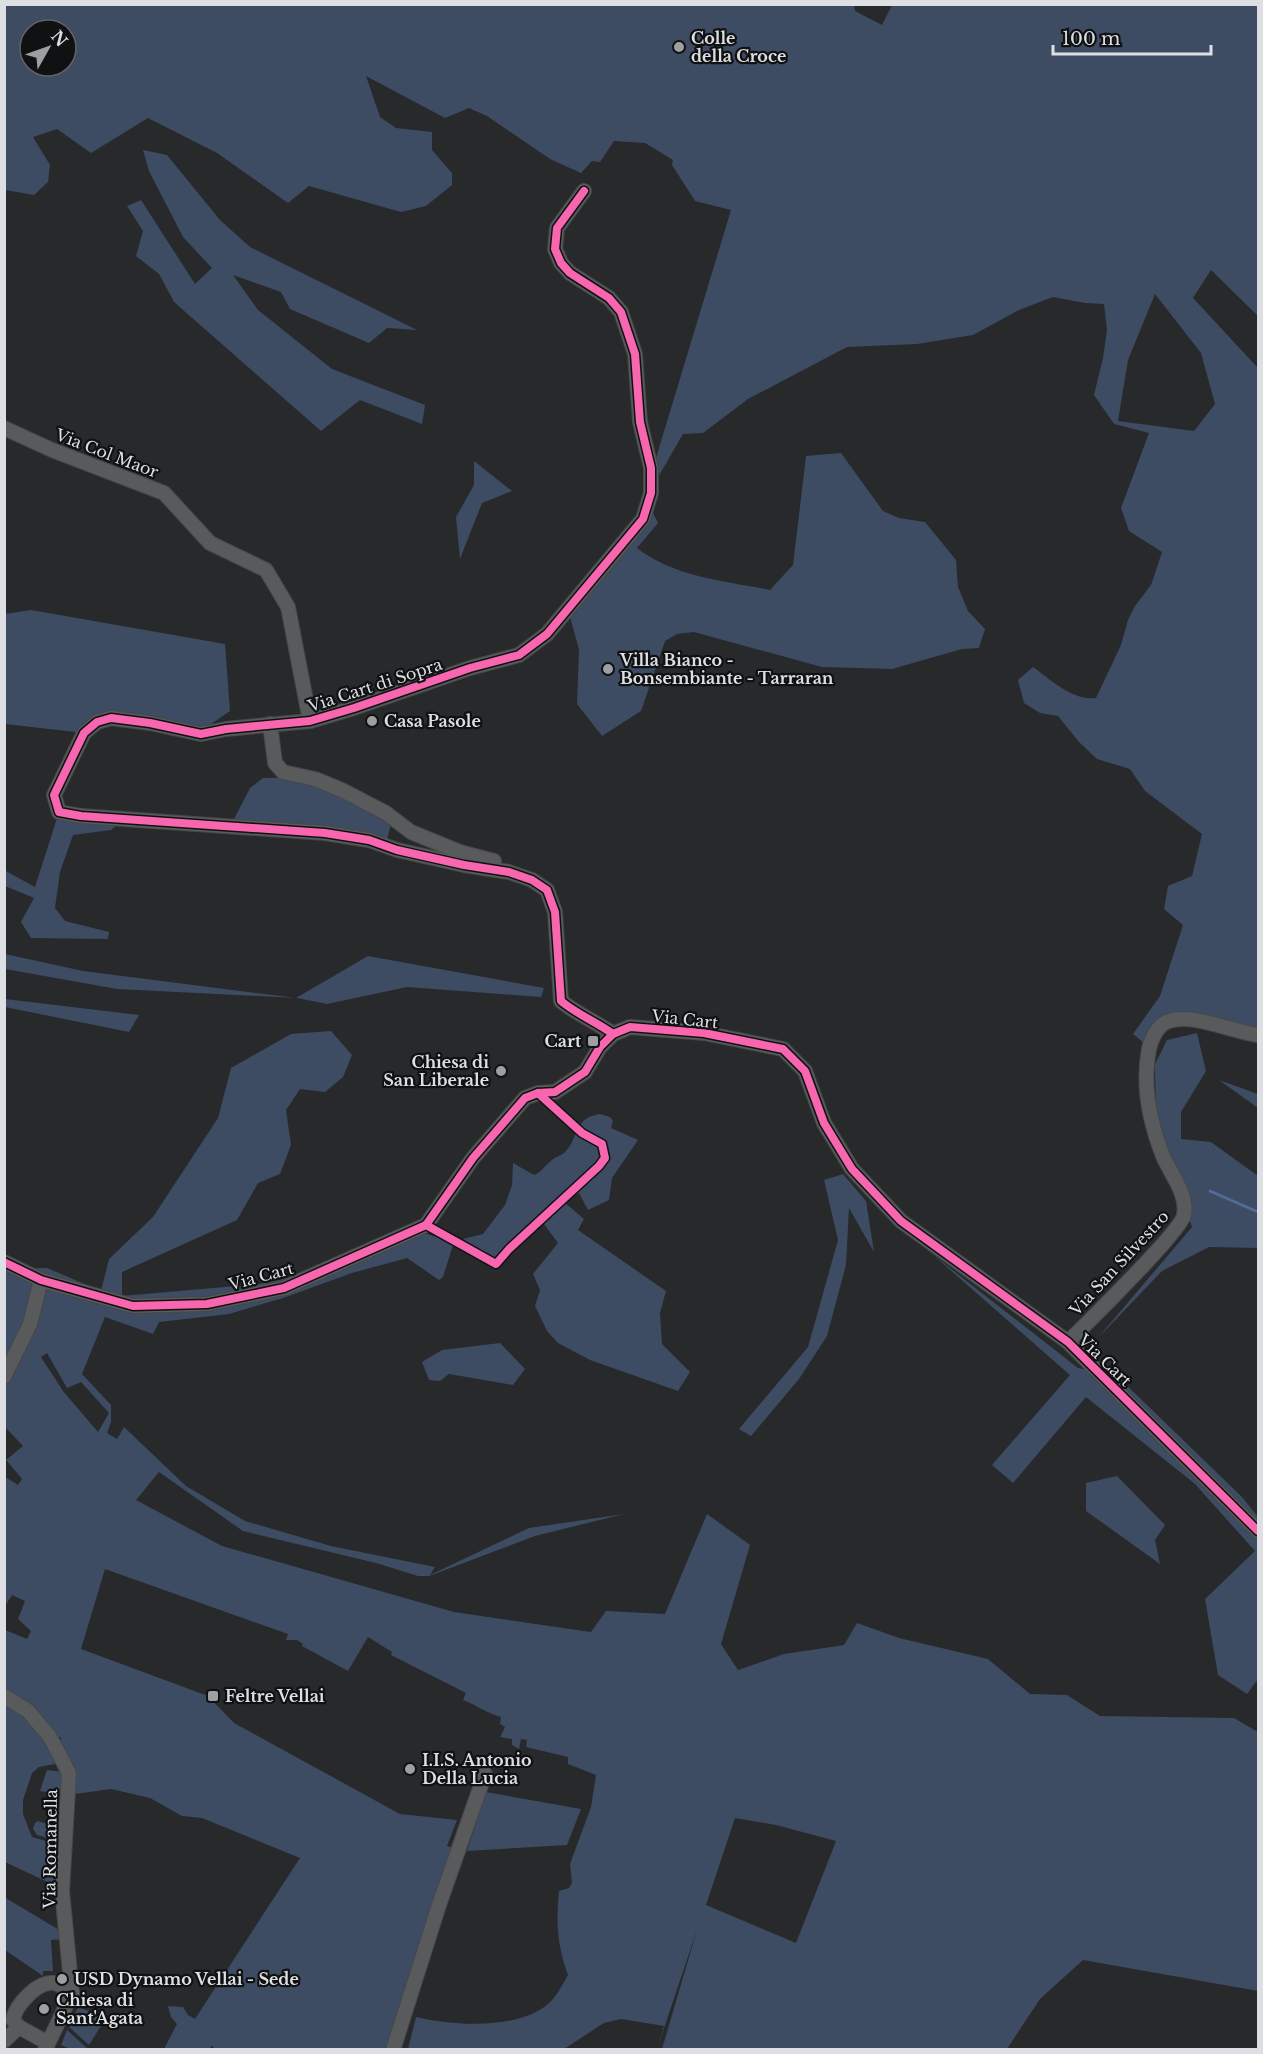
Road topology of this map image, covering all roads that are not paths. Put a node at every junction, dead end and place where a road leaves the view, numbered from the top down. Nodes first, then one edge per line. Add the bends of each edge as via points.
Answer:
1 (584, 191) dead end
2 (4, 428) edge
3 (310, 721) junction
4 (270, 724) junction
5 (547, 890) junction
6 (613, 1034) junction
7 (1258, 1035) edge
8 (4, 1262) edge
9 (41, 1280) junction
10 (1068, 1342) junction
11 (4, 1377) edge
12 (1258, 1531) edge
13 (4, 1696) edge
14 (484, 1774) dead end
15 (72, 1993) junction
16 (19, 2027) junction
17 (4, 2040) edge
18 (46, 2046) edge
19 (393, 2049) edge

1 - 3 street, Via Cart di Sopra via 557,228 555,249 570,273 609,298 621,312 635,354 640,422 651,468 651,493 643,519 547,634 519,655
2 - 3 street, Via Col Maor via 164,493 210,543 266,570 288,608
3 - 4 street, Via Cart di Sopra
4 - 5 street via 274,759 283,772 344,791 386,813 411,832 460,852 502,862 537,880
4 - 5 street, Via Cart di Sopra via 201,734 111,718 97,722 84,733 54,795 59,812 325,833 369,840 406,852 509,872
5 - 6 street via 555,912 561,1001
6 - 9 street, Via Cart via 585,1072 555,1092 525,1098 473,1158 426,1225 284,1288 207,1304 133,1306
6 - 10 street, Via Cart via 630,1027 704,1033 783,1049 805,1071 824,1123 852,1169 901,1221
7 - 10 street, Via San Silvestro via 1187,1020 1168,1021 1157,1030 1147,1060 1150,1118 1182,1193 1184,1218
8 - 9 street, Via Cart
9 - 11 street via 30,1324
10 - 12 street, Via Cart
13 - 15 street, Via Romanella via 28,1711 50,1737 69,1773 62,1891
14 - 19 street
15 - 16 street via 54,1983 35,1989 14,2012 13,2020
15 - 18 street
16 - 17 street
16 - 18 street

